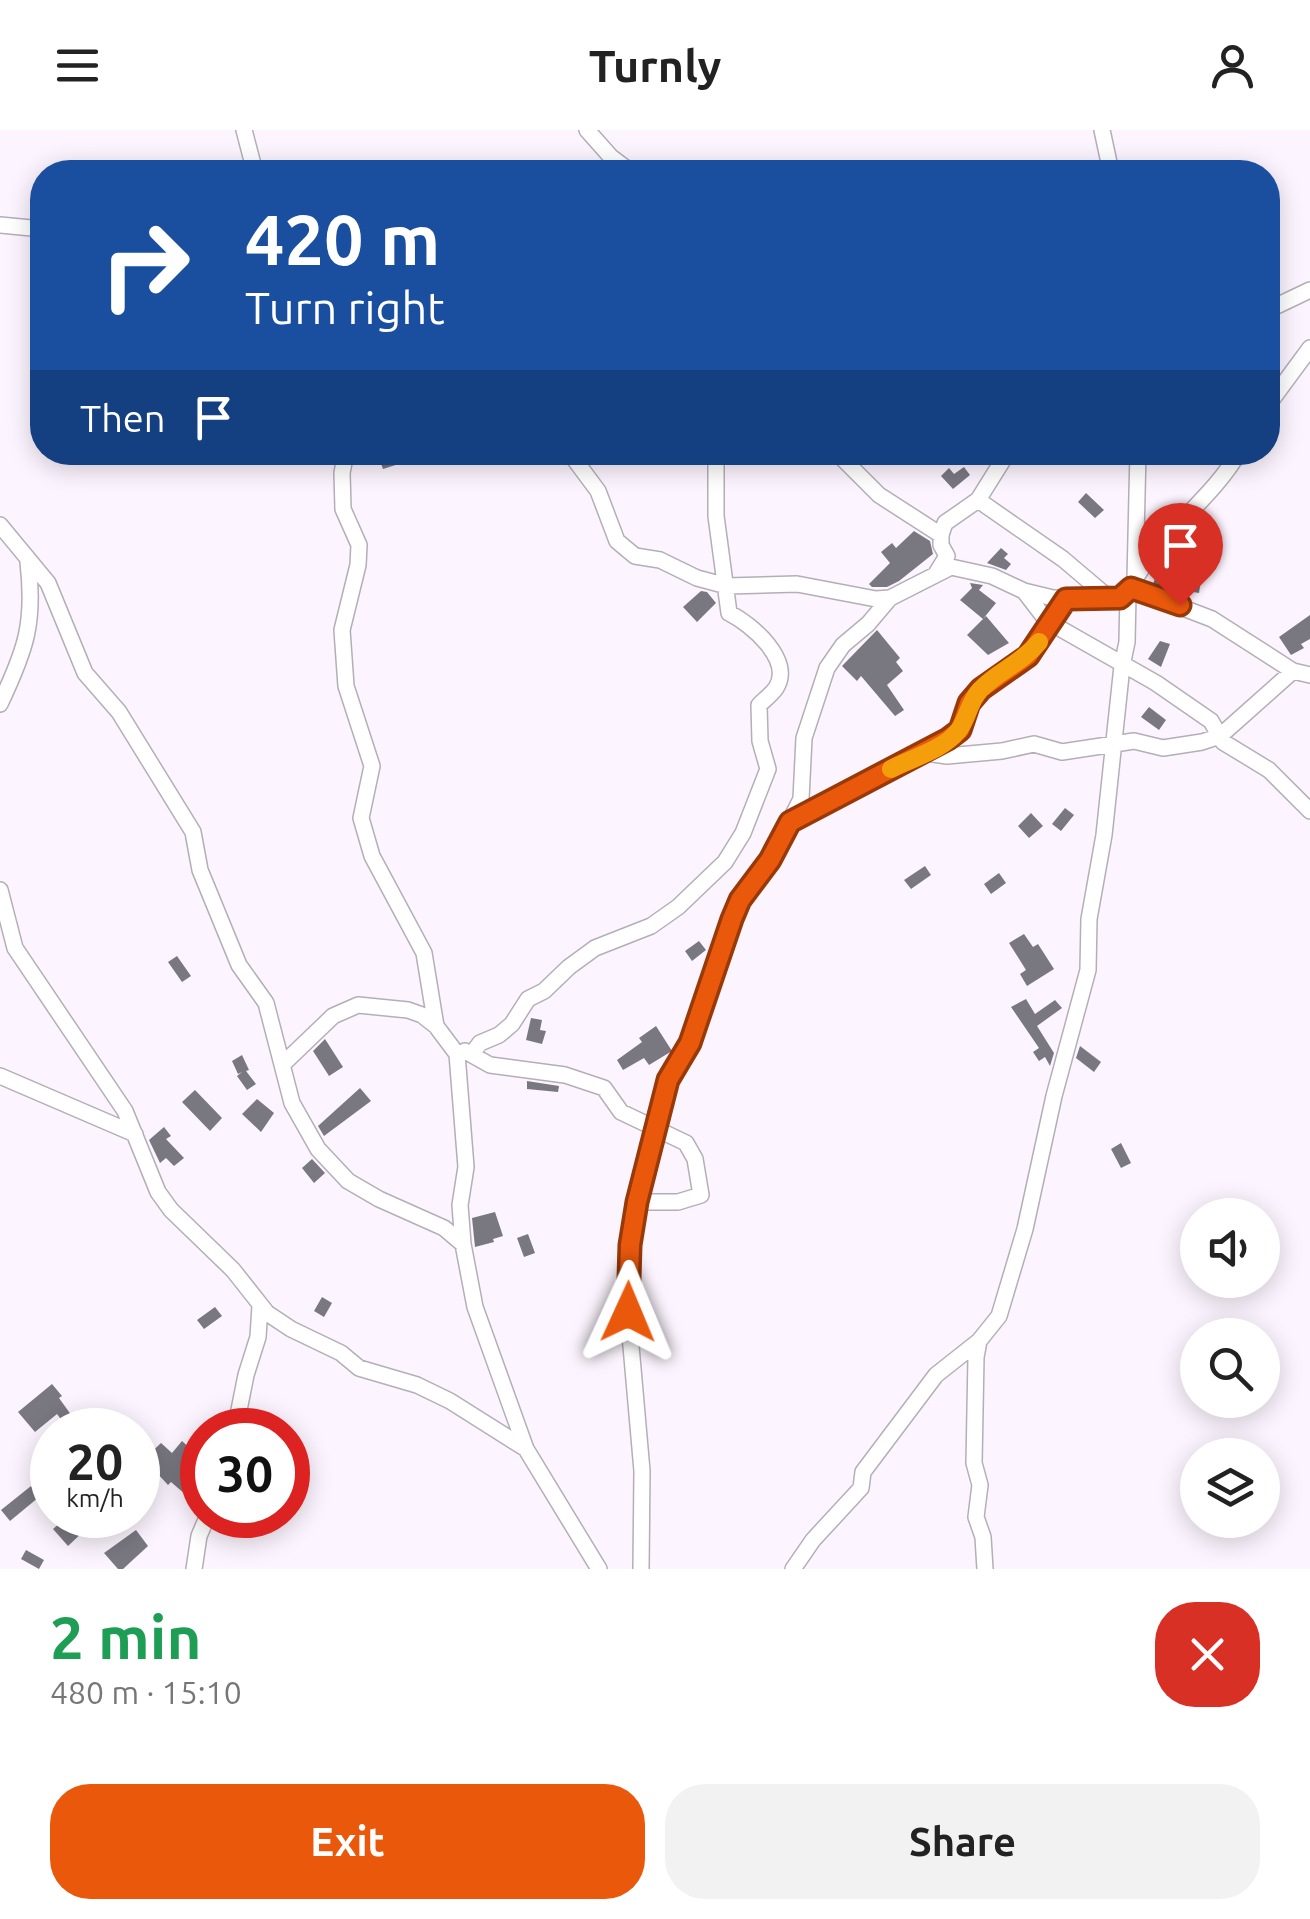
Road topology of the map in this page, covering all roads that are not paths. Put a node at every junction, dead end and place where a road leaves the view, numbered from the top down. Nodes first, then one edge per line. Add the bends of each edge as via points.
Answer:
1 (244, 130) edge
2 (587, 130) edge
3 (1102, 130) edge
4 (252, 160) edge
5 (615, 160) edge
6 (1108, 160) edge
7 (0, 225) edge
8 (30, 228) edge
9 (1310, 290) edge
10 (1280, 304) edge
11 (1310, 348) edge
12 (1280, 388) edge
13 (344, 465) edge
14 (579, 465) edge
15 (716, 465) edge
16 (849, 465) edge
17 (1000, 465) edge
18 (1137, 465) edge
19 (1229, 465) edge
20 (978, 500) junction
21 (0, 526) edge
22 (941, 534) junction
23 (28, 562) junction
24 (938, 572) junction
25 (727, 586) junction
26 (1132, 587) junction
27 (1024, 591) junction
28 (890, 598) junction
29 (1109, 598) junction
30 (1066, 599) junction
31 (1051, 623) junction
32 (1122, 666) junction
33 (1293, 672) junction
34 (1310, 675) edge
35 (0, 704) edge
36 (1220, 736) junction
37 (1115, 744) junction
38 (926, 753) junction
39 (1310, 811) edge
40 (790, 822) junction
41 (0, 890) edge
42 (436, 1026) junction
43 (465, 1054) junction
44 (283, 1064) junction
45 (0, 1076) edge
46 (658, 1129) junction
47 (134, 1134) junction
48 (637, 1202) junction
49 (463, 1244) junction
50 (260, 1306) junction
51 (979, 1342) junction
52 (239, 1408) edge
53 (526, 1448) junction
54 (199, 1538) edge
55 (194, 1569) edge
56 (599, 1569) edge
57 (641, 1569) edge
58 (793, 1569) edge
59 (985, 1569) edge

1 - 4 street
2 - 5 street
3 - 6 street
7 - 8 street
9 - 10 street
11 - 12 street
13 - 42 street via 343,509 359,545 342,630 346,686 372,766 360,818 372,856 424,952
14 - 25 street via 626,551
15 - 25 street
16 - 22 street via 880,495
17 - 20 street
18 - 26 street
19 - 26 street via 1146,560
20 - 22 street
20 - 29 street
21 - 23 street
22 - 24 street via 947,556
23 - 35 street via 32,623
23 - 44 street via 48,583 85,673 119,712 193,832 200,870 238,964 266,1002
24 - 27 street via 965,568
24 - 28 street
25 - 28 street via 797,584
25 - 43 street via 730,613 762,634 781,673 778,687 759,706 768,769 743,833 714,874 678,907 651,926 595,948 528,998 499,1035
26 - 29 street
26 - 32 street
26 - 33 street via 1212,619
27 - 30 street
27 - 31 street
28 - 40 street via 827,668 809,716 801,799
29 - 30 street
30 - 31 street
31 - 32 street
31 - 38 street via 1028,656 969,703 960,730
32 - 36 street via 1156,683
32 - 37 street
33 - 34 street
33 - 36 street
36 - 37 street via 1163,748
36 - 39 street via 1269,770
37 - 38 street via 1062,752 1034,744 1002,752
37 - 51 street via 1089,919 1088,970 1025,1230 999,1316
38 - 40 street
40 - 46 street via 740,900 690,1043 668,1080
41 - 47 street via 23,964 99,1070
42 - 43 street
42 - 44 street via 408,1010 358,1005 333,1016
43 - 46 street via 490,1065 587,1080 604,1088 621,1112
43 - 49 street
44 - 49 street via 292,1103 318,1149 348,1180
45 - 47 street
46 - 48 street
46 - 48 street via 692,1149 701,1194 678,1202
47 - 50 street via 170,1210
48 - 57 street via 628,1312 642,1471
49 - 53 street via 475,1307
50 - 52 street
50 - 53 street via 359,1368 450,1400
51 - 58 street via 936,1376 864,1472 861,1488
51 - 59 street via 974,1463
53 - 56 street
54 - 55 street

